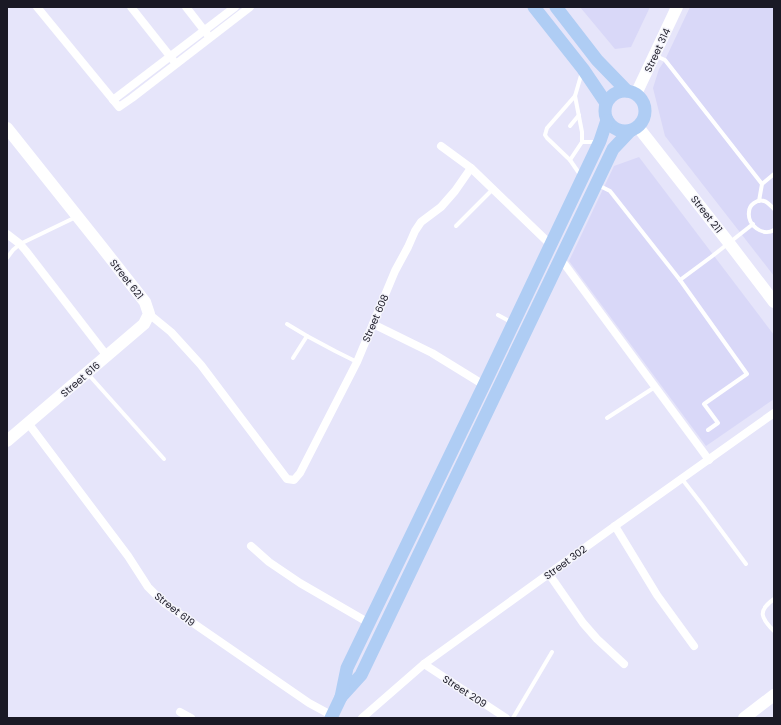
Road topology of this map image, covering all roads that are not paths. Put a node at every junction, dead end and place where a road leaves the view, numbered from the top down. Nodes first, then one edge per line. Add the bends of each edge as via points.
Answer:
1 (38, 7) edge
2 (131, 7) edge
3 (186, 7) edge
4 (235, 7) edge
5 (250, 7) edge
6 (534, 7) edge
7 (556, 7) edge
8 (677, 7) edge
9 (204, 31) junction
10 (210, 38) junction
11 (654, 55) junction
12 (170, 56) junction
13 (176, 64) junction
14 (583, 69) junction
15 (632, 92) junction
16 (575, 96) junction
17 (113, 100) junction
18 (606, 103) junction
19 (579, 115) junction
20 (607, 120) junction
21 (570, 126) dead end
22 (7, 128) edge
23 (634, 129) junction
24 (582, 142) junction
25 (600, 142) junction
26 (441, 146) dead end
27 (570, 160) junction
28 (471, 168) junction
29 (774, 174) edge
30 (582, 178) junction
31 (596, 184) junction
32 (762, 184) junction
33 (493, 189) junction
34 (759, 201) junction
35 (774, 209) edge
36 (78, 216) junction
37 (753, 224) junction
38 (456, 226) dead end
39 (774, 230) edge
40 (7, 234) edge
41 (729, 243) junction
42 (20, 244) junction
43 (551, 245) junction
44 (7, 258) edge
45 (560, 258) junction
46 (680, 280) junction
47 (774, 302) edge
48 (149, 314) junction
49 (498, 315) dead end
50 (514, 323) junction
51 (287, 324) dead end
52 (373, 324) junction
53 (306, 336) junction
54 (107, 356) junction
55 (293, 358) dead end
56 (358, 362) junction
57 (87, 373) junction
58 (484, 385) junction
59 (655, 386) junction
60 (774, 413) edge
61 (607, 418) dead end
62 (28, 423) junction
63 (708, 430) dead end
64 (7, 441) edge
65 (164, 459) dead end
66 (709, 460) junction
67 (682, 479) junction
68 (294, 480) joint
69 (615, 526) junction
70 (250, 546) dead end
71 (746, 564) dead end
72 (549, 574) junction
73 (774, 599) edge
74 (369, 622) junction
75 (774, 631) edge
76 (694, 646) dead end
77 (552, 652) dead end
78 (424, 664) junction
79 (624, 664) dead end
80 (774, 696) edge
81 (341, 697) junction
82 (180, 712) dead end
83 (332, 717) edge
84 (191, 718) edge
85 (362, 718) edge
86 (506, 718) edge
87 (514, 718) edge
88 (744, 718) edge

1 - 17 street
2 - 12 street
3 - 9 street
4 - 9 street
5 - 10 street
6 - 14 main road
7 - 15 main road via 597,60
8 - 11 street, Street 314
9 - 10 street
9 - 12 street
10 - 13 street
11 - 15 street, Street 314
11 - 32 lane via 665,60
12 - 13 street
12 - 17 street
13 - 17 street via 119,107
14 - 16 lane
14 - 18 main road
15 - 18 main road via 622,91 613,95
15 - 23 main road via 644,102 646,113 642,123
16 - 19 lane
16 - 27 lane via 545,135
18 - 20 main road
19 - 21 lane
19 - 24 lane
20 - 23 main road via 619,130
20 - 25 main road
22 - 36 street, Street 621
23 - 31 main road via 613,149
23 - 41 street, Street 211
24 - 25 lane
24 - 27 lane
25 - 30 main road
26 - 28 street
27 - 30 lane
28 - 33 street
28 - 52 street, Street 608 via 441,207 421,222 415,231
29 - 32 lane
30 - 43 main road
31 - 45 main road
31 - 46 lane via 610,191
32 - 34 lane
33 - 38 lane
33 - 43 street
34 - 35 lane via 765,201
34 - 37 lane via 750,209 749,217
36 - 42 lane
36 - 48 street, Street 621 via 145,302
37 - 39 lane via 759,231
37 - 41 lane
40 - 42 street
41 - 46 lane
41 - 47 street, Street 211
42 - 44 lane
42 - 54 street
43 - 50 main road
45 - 59 street
45 - 81 main road via 361,675
46 - 63 lane via 747,374 704,404 718,423
48 - 54 street, Street 616 via 144,324
48 - 68 street, Street 621 via 171,332 201,365 287,479
49 - 50 lane
50 - 58 main road
51 - 53 lane
52 - 56 street, Street 608
52 - 58 street via 432,353
53 - 55 lane
53 - 56 lane
54 - 57 street, Street 616
56 - 68 street, Street 608
57 - 62 street, Street 616
57 - 65 lane
58 - 74 main road
59 - 61 lane
59 - 66 street
60 - 66 street, Street 302
62 - 64 street, Street 616
62 - 83 street, Street 619 via 128,556 148,587 164,603
66 - 67 street, Street 302
67 - 69 street, Street 302
67 - 71 lane
69 - 72 street, Street 302
69 - 76 street via 657,595
70 - 74 street via 300,583
72 - 78 street, Street 302
72 - 79 street via 597,639
73 - 75 lane via 762,610 765,622
74 - 81 main road via 347,668
77 - 87 lane
78 - 85 street, Street 302
78 - 86 street, Street 209
80 - 88 street
81 - 83 main road
82 - 84 street

